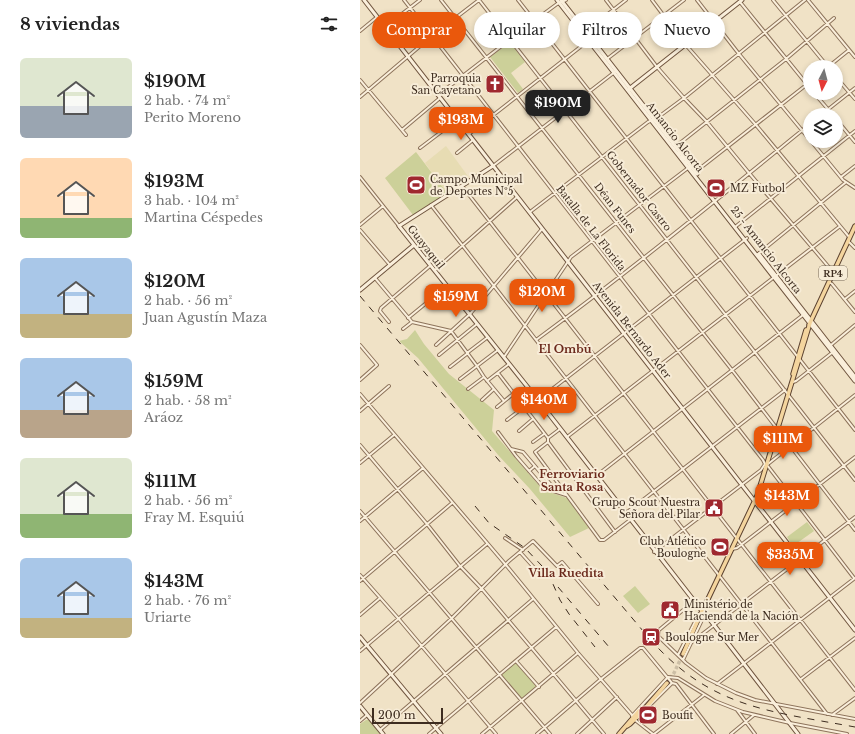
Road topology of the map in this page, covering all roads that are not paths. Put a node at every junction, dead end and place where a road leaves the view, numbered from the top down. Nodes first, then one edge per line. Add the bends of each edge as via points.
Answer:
1 (364, 0) edge
2 (404, 0) edge
3 (420, 0) edge
4 (441, 0) edge
5 (479, 0) edge
6 (518, 0) edge
7 (566, 0) edge
8 (606, 0) edge
9 (626, 0) edge
10 (652, 0) edge
11 (684, 0) edge
12 (697, 0) edge
13 (773, 0) edge
14 (806, 0) edge
15 (560, 1) edge
16 (741, 1) edge
17 (410, 8) junction
18 (613, 10) junction
19 (373, 12) edge
20 (405, 12) edge
21 (413, 12) edge
22 (450, 12) edge
23 (463, 12) edge
24 (489, 12) edge
25 (527, 12) edge
26 (546, 12) edge
27 (569, 12) edge
28 (610, 12) edge
29 (661, 12) edge
30 (669, 12) edge
31 (707, 12) edge
32 (725, 13) edge
33 (786, 16) junction
34 (834, 18) dead end
35 (372, 21) edge
36 (827, 24) junction
37 (650, 27) edge
38 (360, 31) edge
39 (466, 32) edge
40 (642, 33) edge
41 (765, 33) junction
42 (725, 36) edge
43 (807, 42) junction
44 (642, 46) edge
45 (402, 48) edge
46 (418, 48) edge
47 (441, 48) edge
48 (499, 48) edge
49 (517, 48) edge
50 (556, 48) edge
51 (579, 48) edge
52 (597, 48) edge
53 (622, 48) edge
54 (680, 48) edge
55 (688, 48) edge
56 (849, 50) junction
57 (739, 54) junction
58 (408, 56) junction
59 (855, 57) edge
60 (486, 58) junction
61 (565, 59) junction
62 (786, 59) junction
63 (606, 60) junction
64 (822, 60) edge
65 (837, 60) edge
66 (657, 67) junction
67 (615, 71) junction
68 (463, 76) junction
69 (712, 76) junction
70 (541, 78) junction
71 (760, 79) junction
72 (803, 79) edge
73 (360, 80) edge
74 (843, 85) edge
75 (803, 87) edge
76 (855, 88) edge
77 (628, 89) junction
78 (368, 90) junction
79 (589, 91) junction
80 (849, 92) junction
81 (360, 97) edge
82 (439, 97) junction
83 (517, 97) junction
84 (684, 98) junction
85 (855, 99) edge
86 (820, 100) edge
87 (734, 101) junction
88 (781, 105) junction
89 (827, 108) edge
90 (829, 108) edge
91 (565, 110) junction
92 (494, 115) junction
93 (457, 120) junction
94 (653, 120) junction
95 (707, 122) junction
96 (756, 125) junction
97 (542, 128) junction
98 (843, 128) edge
99 (402, 130) junction
100 (802, 130) joint
101 (855, 131) edge
102 (469, 134) junction
103 (406, 135) dead end
104 (850, 136) junction
105 (626, 138) junction
106 (473, 140) junction
107 (855, 142) edge
108 (518, 146) junction
109 (674, 147) junction
110 (728, 147) junction
111 (420, 148) dead end
112 (817, 148) edge
113 (777, 151) junction
114 (457, 153) dead end
115 (602, 156) junction
116 (824, 156) junction
117 (493, 166) junction
118 (855, 166) edge
119 (690, 167) junction
120 (694, 173) junction
121 (749, 173) junction
122 (578, 175) junction
123 (360, 176) edge
124 (798, 177) junction
125 (841, 177) junction
126 (845, 182) junction
127 (462, 186) junction
128 (664, 186) junction
129 (855, 188) edge
130 (554, 193) junction
131 (518, 197) junction
132 (771, 199) junction
133 (715, 200) junction
134 (640, 204) junction
135 (820, 204) junction
136 (431, 205) junction
137 (383, 206) junction
138 (530, 212) junction
139 (490, 221) junction
140 (690, 221) junction
141 (616, 223) junction
142 (360, 225) edge
143 (793, 225) junction
144 (399, 226) junction
145 (855, 226) edge
146 (736, 227) junction
147 (839, 227) junction
148 (543, 228) junction
149 (360, 230) edge
150 (667, 239) junction
151 (746, 239) junction
152 (849, 240) junction
153 (592, 242) junction
154 (414, 245) junction
155 (463, 246) junction
156 (812, 248) junction
157 (855, 248) edge
158 (757, 254) junction
159 (518, 258) junction
160 (644, 258) junction
161 (720, 258) junction
162 (568, 261) junction
163 (390, 265) junction
164 (430, 266) junction
165 (434, 271) junction
166 (834, 272) junction
167 (619, 277) junction
168 (696, 277) junction
169 (775, 277) junction
170 (375, 278) junction
171 (829, 282) junction
172 (360, 284) edge
173 (447, 286) junction
174 (494, 286) junction
175 (362, 289) edge
176 (855, 291) edge
177 (546, 293) junction
178 (673, 295) junction
179 (595, 296) junction
180 (750, 296) junction
181 (392, 298) junction
182 (845, 299) junction
183 (855, 312) edge
184 (470, 314) junction
185 (648, 314) junction
186 (726, 314) junction
187 (804, 315) junction
188 (408, 318) junction
189 (565, 318) junction
190 (389, 322) dead end
191 (412, 322) junction
192 (810, 322) junction
193 (478, 324) junction
194 (525, 325) junction
195 (855, 325) edge
196 (403, 329) dead end
197 (451, 331) junction
198 (703, 332) junction
199 (624, 333) junction
200 (780, 334) junction
201 (488, 337) junction
202 (458, 340) junction
203 (536, 340) junction
204 (360, 345) edge
205 (831, 345) junction
206 (436, 346) dead end
207 (363, 348) junction
208 (498, 350) junction
209 (360, 351) edge
210 (678, 352) junction
211 (756, 352) junction
212 (834, 352) junction
213 (468, 353) junction
214 (439, 355) dead end
215 (595, 356) junction
216 (504, 358) junction
217 (799, 358) junction
218 (510, 364) junction
219 (477, 366) junction
220 (450, 367) dead end
221 (855, 369) edge
222 (654, 370) junction
223 (732, 370) junction
224 (809, 371) junction
225 (498, 373) junction
226 (850, 373) junction
227 (484, 377) junction
228 (855, 377) edge
229 (566, 378) junction
230 (460, 379) dead end
231 (360, 380) edge
232 (855, 381) edge
233 (487, 382) junction
234 (793, 382) junction
235 (390, 386) dead end
236 (468, 389) dead end
237 (494, 389) junction
238 (707, 390) junction
239 (787, 392) junction
240 (624, 393) junction
241 (360, 394) edge
242 (514, 394) junction
243 (855, 396) edge
244 (482, 400) dead end
245 (538, 400) junction
246 (504, 402) junction
247 (368, 404) junction
248 (497, 407) dead end
249 (524, 407) junction
250 (683, 408) junction
251 (761, 408) junction
252 (838, 409) junction
253 (360, 411) edge
254 (596, 415) junction
255 (533, 419) junction
256 (508, 420) dead end
257 (736, 427) junction
258 (814, 427) junction
259 (560, 429) junction
260 (777, 429) junction
261 (855, 430) edge
262 (519, 431) dead end
263 (654, 431) junction
264 (498, 432) dead end
265 (544, 434) junction
266 (394, 435) junction
267 (548, 438) junction
268 (566, 438) junction
269 (534, 442) dead end
270 (548, 442) junction
271 (360, 445) edge
272 (712, 446) junction
273 (790, 446) junction
274 (511, 448) junction
275 (625, 453) junction
276 (369, 456) junction
277 (855, 456) edge
278 (360, 463) edge
279 (766, 465) junction
280 (535, 466) junction
281 (843, 466) junction
282 (423, 468) junction
283 (683, 468) junction
284 (529, 471) junction
285 (596, 476) junction
286 (855, 480) edge
287 (742, 484) junction
288 (819, 484) junction
289 (398, 489) junction
290 (654, 491) junction
291 (558, 493) junction
292 (567, 495) junction
293 (754, 499) junction
294 (452, 503) junction
295 (796, 503) junction
296 (713, 507) junction
297 (360, 511) edge
298 (625, 514) junction
299 (365, 517) junction
300 (855, 517) edge
301 (630, 520) junction
302 (360, 521) edge
303 (771, 521) junction
304 (849, 522) junction
305 (427, 524) junction
306 (684, 529) junction
307 (855, 530) edge
308 (614, 532) junction
309 (505, 538) dead end
310 (737, 538) junction
311 (825, 540) junction
312 (487, 544) junction
313 (742, 544) junction
314 (732, 549) junction
315 (395, 551) junction
316 (522, 551) junction
317 (654, 552) junction
318 (800, 559) junction
319 (506, 565) junction
320 (460, 566) junction
321 (538, 572) dead end
322 (720, 575) junction
323 (360, 576) edge
324 (855, 578) edge
325 (361, 580) edge
326 (771, 582) junction
327 (482, 589) junction
328 (430, 592) junction
329 (829, 597) junction
330 (380, 598) junction
331 (533, 599) junction
332 (694, 601) junction
333 (598, 604) dead end
334 (742, 604) junction
335 (703, 611) junction
336 (360, 615) edge
337 (398, 618) junction
338 (452, 618) junction
339 (508, 620) junction
340 (801, 620) junction
341 (715, 625) junction
342 (556, 627) junction
343 (855, 630) edge
344 (360, 637) edge
345 (855, 638) edge
346 (692, 642) junction
347 (772, 642) junction
348 (367, 645) junction
349 (422, 646) junction
350 (477, 647) junction
351 (531, 648) junction
352 (360, 651) edge
353 (578, 653) junction
354 (683, 654) tunnel mouth
355 (678, 656) junction
356 (830, 657) junction
357 (683, 660) junction
358 (516, 661) junction
359 (744, 664) junction
360 (391, 674) junction
361 (445, 674) junction
362 (499, 675) junction
363 (553, 675) junction
364 (668, 677) junction
365 (601, 679) junction
366 (801, 679) junction
367 (672, 682) junction
368 (667, 683) tunnel mouth
369 (717, 684) junction
370 (539, 687) junction
371 (855, 690) edge
372 (704, 695) junction
373 (617, 697) junction
374 (855, 698) edge
375 (414, 701) junction
376 (468, 701) junction
377 (522, 701) junction
378 (576, 701) junction
379 (692, 704) junction
380 (775, 704) junction
381 (360, 705) edge
382 (736, 710) junction
383 (827, 714) junction
384 (368, 715) junction
385 (754, 715) junction
386 (832, 715) junction
387 (633, 718) junction
388 (855, 719) edge
389 (591, 720) junction
390 (360, 721) edge
391 (746, 722) junction
392 (790, 723) junction
393 (490, 727) junction
394 (545, 727) junction
395 (436, 728) junction
396 (380, 730) junction
397 (712, 731) junction
398 (383, 734) edge
399 (429, 734) edge
400 (441, 734) edge
401 (482, 734) edge
402 (496, 734) edge
403 (537, 734) edge
404 (550, 734) edge
405 (577, 734) edge
406 (604, 734) edge
407 (619, 734) edge
408 (654, 734) edge
409 (708, 734) edge
410 (714, 734) edge
411 (731, 734) edge
412 (755, 734) edge
413 (798, 734) edge
414 (842, 734) edge
415 (847, 734) edge

1 - 19 street, Avenida Bernardo Ader
2 - 17 street, Batalla de La Florida
3 - 17 street
4 - 22 street, Déan Funes
5 - 23 street
5 - 24 street, Gobernador Castro
6 - 25 street
7 - 15 street
8 - 18 street
9 - 18 street
10 - 29 street
11 - 30 street
12 - 31 street
13 - 33 street
14 - 33 street
14 - 36 street
15 - 26 street
15 - 27 street
16 - 32 street
16 - 41 street
17 - 20 street
17 - 21 street, Batalla de La Florida
18 - 28 street
33 - 41 street
33 - 43 street
34 - 36 street
35 - 38 street
36 - 43 street
36 - 56 street
37 - 40 street
39 - 60 street, Déan Funes
41 - 57 street
41 - 62 street
42 - 57 street
43 - 62 street
43 - 64 street
44 - 66 street
45 - 58 street, Avenida Bernardo Ader
46 - 58 street
47 - 68 street, Batalla de La Florida
48 - 60 street
49 - 70 street, Gobernador Castro
50 - 61 street
51 - 61 street
52 - 63 street
53 - 63 street
54 - 66 street
55 - 69 street
56 - 59 street
56 - 65 street
57 - 69 street
57 - 71 street
58 - 78 street
58 - 82 street, Avenida Bernardo Ader
60 - 68 street
60 - 83 street, Déan Funes
61 - 70 street
61 - 79 street
62 - 71 street
62 - 72 street
63 - 67 street
66 - 77 street
66 - 84 street
67 - 77 street
67 - 79 street
68 - 82 street
68 - 92 street, Batalla de La Florida
69 - 84 street
69 - 87 street
70 - 83 street
70 - 91 street, Gobernador Castro
71 - 87 street
71 - 88 street
73 - 78 street
74 - 80 street
75 - 88 street
76 - 80 street
77 - 94 street
78 - 81 street
78 - 99 street
79 - 91 street
79 - 105 street
80 - 85 street
80 - 90 street
82 - 93 street, Avenida Bernardo Ader
82 - 99 street
83 - 92 street
83 - 97 street, Déan Funes
84 - 94 street
84 - 95 street
86 - 89 street
87 - 95 street
87 - 96 street
88 - 96 street
88 - 100 street
91 - 97 street
91 - 115 street, Gobernador Castro
92 - 102 street
92 - 108 street, Batalla de La Florida
93 - 102 street, Avenida Bernardo Ader
93 - 111 street
94 - 105 street
94 - 109 street, Amancio Alcorta
95 - 109 street
95 - 110 street
96 - 110 street
96 - 113 street
97 - 108 street
97 - 122 street, Déan Funes
98 - 104 street
99 - 103 street
100 - 113 street
101 - 104 street
102 - 106 street, Avenida Bernardo Ader
104 - 107 street
104 - 116 street
105 - 115 street
105 - 128 street
106 - 114 street
106 - 117 street, Avenida Bernardo Ader
108 - 117 street
108 - 130 street, Batalla de La Florida
109 - 119 street, Amancio Alcorta
110 - 120 street
110 - 121 street
112 - 116 street
113 - 121 street
113 - 124 street
115 - 122 street
115 - 134 street, Gobernador Castro
116 - 124 street
116 - 125 street
117 - 127 street
117 - 131 street, Avenida Bernardo Ader
118 - 125 street
119 - 120 street, Amancio Alcorta
119 - 128 street
120 - 133 street, 25 - Amancio Alcorta
121 - 132 street
121 - 133 street
122 - 130 street
122 - 141 street, Déan Funes
123 - 137 street, Guayaquil
124 - 132 street
124 - 135 street
125 - 126 street
126 - 129 street
126 - 135 street
127 - 136 street
127 - 139 street
128 - 134 street
128 - 140 street
130 - 138 street
130 - 153 street, Batalla de La Florida
131 - 138 street, Avenida Bernardo Ader
131 - 139 street
132 - 143 street
132 - 146 street
133 - 140 street
133 - 146 street, 25 - Amancio Alcorta
134 - 141 street
134 - 150 street, Gobernador Castro
135 - 143 street
135 - 147 street
136 - 144 street
136 - 155 street
137 - 142 street
137 - 144 street, Guayaquil
138 - 148 street, Avenida Bernardo Ader
139 - 155 street
139 - 159 street
140 - 150 street
140 - 161 street
141 - 153 street
141 - 160 street, Déan Funes
143 - 156 street
143 - 158 street
144 - 154 street, Guayaquil
145 - 152 main road, RP4
146 - 151 street, 25 - Amancio Alcorta
147 - 152 street
147 - 156 street
148 - 159 street
148 - 162 street, Avenida Bernardo Ader
149 - 163 street
150 - 160 street
150 - 168 street, Gobernador Castro
151 - 158 street, 25 - Amancio Alcorta
151 - 161 street
152 - 157 street
152 - 166 main road, RP4
153 - 162 street
153 - 167 street, Batalla de La Florida
154 - 163 street
154 - 164 street, Guayaquil
155 - 165 street
155 - 174 street
156 - 166 street
156 - 169 street
158 - 169 street, 25 - Amancio Alcorta
159 - 174 street
159 - 177 street
160 - 167 street
160 - 178 street, Déan Funes
161 - 168 street
161 - 180 street
162 - 177 street
162 - 179 street, Avenida Bernardo Ader
163 - 170 street
164 - 165 street, Guayaquil
164 - 181 street
165 - 173 street, Guayaquil
166 - 171 main road, RP4
167 - 179 street
167 - 185 street, Batalla de La Florida
168 - 178 street
168 - 186 street, Gobernador Castro
169 - 180 street
169 - 187 street
169 - 192 street, 25 - Amancio Alcorta
170 - 175 street
170 - 181 street
171 - 182 street
171 - 192 main road, RP4
172 - 175 street
173 - 184 street, Guayaquil
173 - 188 street
174 - 184 street
174 - 194 street
176 - 182 street
177 - 189 street
177 - 194 street
178 - 185 street
178 - 198 street, Déan Funes
179 - 189 street
179 - 199 street, Avenida Bernardo Ader
180 - 186 street
180 - 200 street
181 - 188 street
181 - 190 street via 380,310
182 - 183 street
184 - 193 street, Guayaquil
184 - 197 street
185 - 199 street
185 - 210 street, Batalla de La Florida
186 - 198 street
186 - 211 street, Gobernador Castro
187 - 192 street
187 - 200 street
188 - 191 street
189 - 203 street
189 - 215 street
191 - 196 street
191 - 197 street
192 - 205 street
192 - 212 street
192 - 217 main road, RP4
193 - 201 street, Guayaquil
193 - 202 street
194 - 203 street
194 - 216 street
195 - 205 street
197 - 202 street
197 - 206 street
198 - 210 street
198 - 223 street, Déan Funes
199 - 215 street
199 - 222 street, Avenida Bernardo Ader
200 - 211 street
200 - 217 street
201 - 208 street, Guayaquil
201 - 213 street
202 - 213 street
202 - 214 street
203 - 229 street
204 - 207 street
205 - 212 street
207 - 209 street
207 - 231 street via 377,365
208 - 216 street, Guayaquil
208 - 219 street
210 - 222 street
210 - 238 street, Batalla de La Florida
211 - 223 street
211 - 239 street, Gobernador Castro
212 - 224 street
212 - 226 street
213 - 219 street
213 - 220 street
215 - 229 street
215 - 240 street
216 - 218 street, Guayaquil
217 - 224 street
217 - 234 main road, RP4
217 - 239 main road, RP4
218 - 225 street
218 - 245 street, Guayaquil
219 - 227 street
219 - 230 street
221 - 226 street
222 - 240 street
222 - 250 street, Avenida Bernardo Ader
223 - 238 street
223 - 251 street, Déan Funes
224 - 234 street
224 - 252 street
225 - 233 street
225 - 242 street
226 - 228 street
226 - 232 street
227 - 233 street
227 - 236 street
229 - 245 street
229 - 254 street
233 - 237 street
234 - 239 main road, RP4
235 - 247 street
237 - 244 street
237 - 246 street
238 - 250 street
238 - 257 street, Batalla de La Florida
239 - 251 street
239 - 258 street, Gobernador Castro
239 - 260 main road, RP4
240 - 254 street
240 - 263 street
241 - 247 street
242 - 246 street
242 - 249 street
243 - 252 street
245 - 259 street, Guayaquil
246 - 248 street
247 - 253 street
247 - 266 street
249 - 255 street
249 - 256 street
250 - 263 street
250 - 272 street, Avenida Bernardo Ader
251 - 257 street
251 - 260 street, Déan Funes
252 - 258 street
252 - 261 street
254 - 268 street
254 - 275 street
255 - 262 street
255 - 265 street
257 - 272 street
257 - 279 street, Batalla de La Florida
258 - 273 street
258 - 281 street, Gobernador Castro
259 - 267 street
259 - 268 street, Guayaquil
260 - 273 street, Déan Funes
260 - 279 main road, RP4
263 - 275 street
263 - 283 street
264 - 274 street
265 - 267 street
265 - 269 street
266 - 276 street
266 - 282 street
267 - 270 street
268 - 285 street, Guayaquil
270 - 292 street via 535,452
270 - 308 street
271 - 276 street
272 - 283 street
272 - 287 street, Avenida Bernardo Ader
273 - 279 street
273 - 288 street, Déan Funes
274 - 280 street via 523,452
274 - 284 street
275 - 285 street
275 - 290 street
276 - 278 street
276 - 289 street
277 - 281 street
279 - 287 street
279 - 293 main road, RP4
279 - 295 street, Batalla de La Florida
280 - 284 street
280 - 291 street
281 - 286 street, Gobernador Castro
281 - 288 street
282 - 289 street
282 - 294 street
283 - 290 street
283 - 296 street
284 - 291 street via 544,488
285 - 298 street, Guayaquil
287 - 293 street, Avenida Bernardo Ader
287 - 296 street
288 - 295 street
288 - 304 street, Déan Funes
289 - 299 street
289 - 305 street
290 - 298 street
290 - 306 street
291 - 292 street
292 - 308 street via 600,540
293 - 303 street, Avenida Bernardo Ader
293 - 310 main road, RP4
294 - 305 street
294 - 312 street
295 - 303 street
295 - 311 street, Batalla de La Florida
296 - 306 street
296 - 310 street
297 - 299 street
298 - 301 street, Guayaquil
299 - 302 street
299 - 315 street
300 - 304 street
301 - 308 street
301 - 317 street, Guayaquil
303 - 313 street
303 - 318 street, Avenida Bernardo Ader
304 - 307 street, Déan Funes
304 - 311 street
305 - 315 street
305 - 320 street
306 - 317 street
306 - 322 street
309 - 316 street
310 - 313 street
310 - 314 main road, RP4
311 - 318 street
311 - 324 street, Batalla de La Florida
312 - 319 street
312 - 320 street
313 - 314 street
313 - 326 street
314 - 322 main road, RP4
315 - 325 street
315 - 328 street
316 - 319 street
316 - 321 street
316 - 333 street via 533,541 557,566 562,562
317 - 332 street, Guayaquil
318 - 326 street
318 - 329 street, Avenida Bernardo Ader
319 - 327 street
319 - 331 street
320 - 327 street
320 - 328 street
322 - 334 street
322 - 335 main road, RP4
323 - 325 street
324 - 329 street
325 - 330 street
326 - 334 street
326 - 340 street
327 - 338 street
327 - 339 street
328 - 337 street
328 - 338 street
329 - 340 street
329 - 343 street, Avenida Bernardo Ader
330 - 336 street
330 - 337 street
331 - 339 street
331 - 342 street
332 - 335 street, Guayaquil
332 - 355 street via 658,632 659,637
334 - 341 street
334 - 347 street
335 - 341 street, Guayaquil
335 - 346 street via 702,620
335 - 354 main road, RP4
335 - 355 street via 697,617
337 - 348 street
337 - 349 street
338 - 349 street
338 - 350 street
339 - 350 street
339 - 351 street
340 - 347 street
340 - 356 street
341 - 346 street
341 - 359 street, Guayaquil
342 - 351 street
342 - 353 street
344 - 348 street
345 - 356 street
346 - 357 street
347 - 359 street
347 - 366 street
348 - 352 street
348 - 360 street
349 - 360 street
349 - 361 street
350 - 361 street
350 - 362 street
351 - 358 street
351 - 363 street
353 - 363 street
353 - 365 street
355 - 357 street
356 - 366 street
356 - 371 street
357 - 369 street
358 - 362 street
358 - 370 street
359 - 369 street
359 - 380 street, Guayaquil
360 - 375 street
360 - 381 street
361 - 375 street
361 - 376 street
362 - 376 street
362 - 377 street
363 - 370 street
363 - 378 street
364 - 365 street via 643,648 640,648
364 - 367 street
364 - 372 street via 678,678
364 - 387 street
365 - 373 street
365 - 378 street
366 - 383 street
367 - 379 street
367 - 387 street via 639,717
368 - 387 main road
369 - 380 street via 746,697
370 - 377 street
372 - 379 street
372 - 382 street
373 - 387 street
373 - 389 street
374 - 386 street
375 - 395 street
375 - 396 street
376 - 393 street
376 - 395 street
377 - 393 street
377 - 394 street
378 - 389 street
378 - 394 street
379 - 397 street
379 - 408 street
380 - 383 street
380 - 392 street, Guayaquil
381 - 384 street
382 - 385 street
382 - 391 street
383 - 386 street
384 - 390 street
384 - 396 street
385 - 391 street
385 - 392 street
386 - 388 street
387 - 407 main road
387 - 408 street
389 - 405 street
389 - 406 street
391 - 411 street
391 - 412 street
392 - 413 street, Guayaquil
392 - 414 street
393 - 401 street
393 - 402 street
394 - 403 street
394 - 404 street
395 - 399 street
395 - 400 street
396 - 398 street
397 - 409 street
397 - 410 street
414 - 415 street

